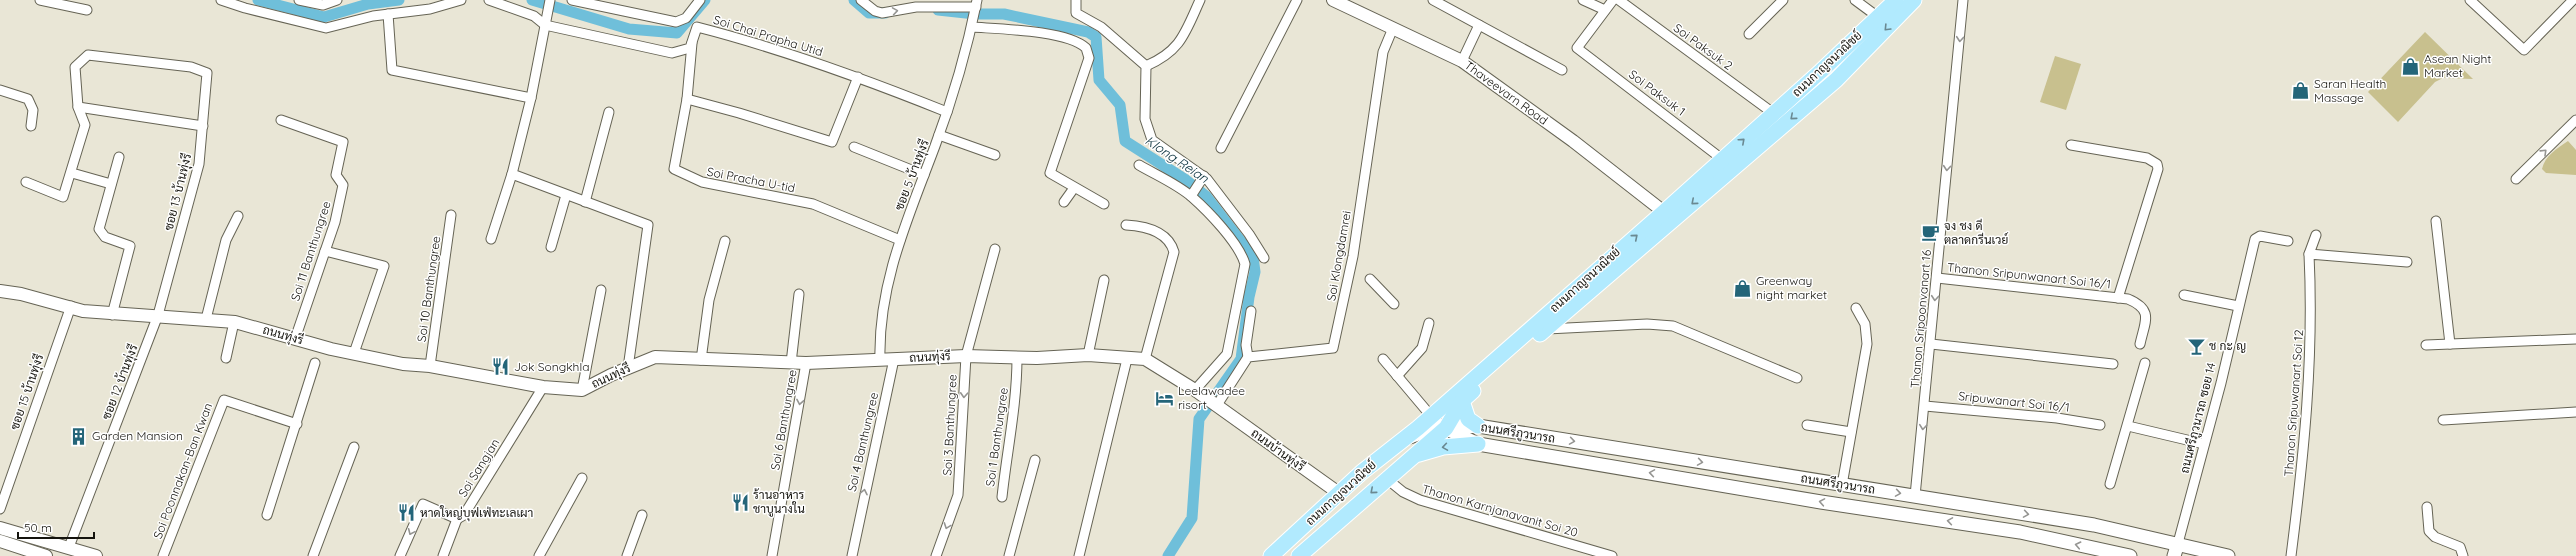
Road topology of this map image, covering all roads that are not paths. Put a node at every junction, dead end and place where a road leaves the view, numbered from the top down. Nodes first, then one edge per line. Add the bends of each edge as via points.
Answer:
1 (40, 0) edge
2 (222, 0) edge
3 (300, 0) edge
4 (337, 0) edge
5 (460, 0) edge
6 (489, 0) edge
7 (550, 0) edge
8 (572, 0) edge
9 (700, 0) edge
10 (861, 0) edge
11 (1076, 0) edge
12 (1200, 0) edge
13 (1297, 0) edge
14 (1333, 0) edge
15 (1433, 0) edge
16 (1583, 0) edge
17 (1613, 0) edge
18 (1619, 0) edge
19 (1783, 0) edge
20 (1855, 0) edge
21 (1896, 0) edge
22 (1914, 0) edge
23 (1963, 0) edge
24 (2470, 0) edge
25 (2573, 0) edge
26 (597, 3) edge
27 (977, 3) edge
28 (87, 10) dead end
29 (1605, 10) junction
30 (388, 14) junction
31 (1878, 17) junction
32 (545, 25) junction
33 (1479, 25) junction
34 (972, 27) junction
35 (1393, 28) junction
36 (1749, 34) dead end
37 (692, 43) junction
38 (1462, 61) junction
39 (1146, 66) junction
40 (1562, 70) dead end
41 (858, 78) junction
42 (0, 90) edge
43 (531, 98) junction
44 (687, 100) junction
45 (78, 107) junction
46 (609, 112) dead end
47 (947, 112) junction
48 (1774, 113) junction
49 (281, 120) dead end
50 (2576, 120) edge
51 (31, 126) dead end
52 (203, 126) junction
53 (939, 135) junction
54 (2071, 145) dead end
55 (854, 147) dead end
56 (1221, 148) dead end
57 (995, 155) dead end
58 (119, 157) dead end
59 (1722, 158) junction
60 (1139, 165) dead end
61 (72, 173) junction
62 (512, 174) junction
63 (924, 175) junction
64 (1203, 179) junction
65 (2516, 179) dead end
66 (26, 182) dead end
67 (112, 184) junction
68 (1074, 188) junction
69 (566, 195) junction
70 (1193, 195) junction
71 (585, 202) junction
72 (1064, 202) dead end
73 (1104, 204) dead end
74 (1664, 212) junction
75 (451, 215) dead end
76 (238, 216) dead end
77 (2436, 221) dead end
78 (1126, 225) dead end
79 (2316, 235) dead end
80 (491, 240) dead end
81 (900, 240) junction
82 (725, 241) dead end
83 (2288, 241) dead end
84 (551, 247) dead end
85 (995, 249) dead end
86 (325, 251) junction
87 (2309, 254) junction
88 (1264, 258) dead end
89 (2407, 262) dead end
90 (1937, 278) junction
91 (1370, 279) dead end
92 (1104, 280) dead end
93 (600, 290) dead end
94 (0, 291) edge
95 (799, 294) dead end
96 (2184, 295) dead end
97 (2118, 298) junction
98 (1394, 304) dead end
99 (71, 306) junction
100 (2238, 306) junction
101 (1856, 308) dead end
102 (1251, 311) dead end
103 (112, 314) junction
104 (158, 315) junction
105 (206, 319) junction
106 (234, 322) junction
107 (1429, 323) dead end
108 (1546, 329) junction
109 (295, 338) junction
110 (2576, 339) edge
111 (1931, 344) junction
112 (2140, 344) dead end
113 (2450, 344) junction
114 (2426, 345) dead end
115 (354, 353) junction
116 (1088, 355) junction
117 (966, 356) junction
118 (1017, 357) junction
119 (1248, 357) junction
120 (226, 358) dead end
121 (880, 359) junction
122 (894, 359) junction
123 (1127, 359) junction
124 (1145, 359) junction
125 (1383, 359) dead end
126 (701, 360) junction
127 (316, 363) dead end
128 (791, 363) junction
129 (806, 363) junction
130 (2145, 363) dead end
131 (2113, 364) dead end
132 (430, 366) junction
133 (628, 368) junction
134 (1397, 376) junction
135 (1797, 378) dead end
136 (543, 388) junction
137 (582, 390) junction
138 (1200, 393) junction
139 (1460, 396) junction
140 (1217, 405) junction
141 (1925, 406) junction
142 (2576, 412) edge
143 (1431, 416) junction
144 (2444, 420) dead end
145 (297, 424) junction
146 (1807, 425) dead end
147 (2100, 425) dead end
148 (1478, 426) junction
149 (2128, 426) junction
150 (1446, 428) junction
151 (1851, 432) junction
152 (1404, 439) junction
153 (1478, 444) junction
154 (2204, 444) junction
155 (354, 447) dead end
156 (1412, 456) junction
157 (1036, 460) dead end
158 (582, 478) dead end
159 (1799, 478) junction
160 (1387, 479) junction
161 (2110, 484) dead end
162 (1842, 485) junction
163 (1340, 494) junction
164 (1915, 496) junction
165 (1002, 497) dead end
166 (1796, 497) junction
167 (2427, 507) dead end
168 (0, 509) edge
169 (267, 515) dead end
170 (642, 515) dead end
171 (457, 519) junction
172 (0, 528) edge
173 (0, 541) edge
174 (2178, 543) junction
175 (68, 551) edge
176 (46, 556) edge
177 (96, 556) edge
178 (163, 556) edge
179 (313, 556) edge
180 (400, 556) edge
181 (443, 556) edge
182 (539, 556) edge
183 (627, 556) edge
184 (772, 556) edge
185 (852, 556) edge
186 (936, 556) edge
187 (1009, 556) edge
188 (1079, 556) edge
189 (1271, 556) edge
190 (1299, 556) edge
191 (1612, 556) edge
192 (2130, 556) edge
193 (2174, 556) edge
194 (2228, 556) edge
195 (2290, 556) edge
196 (2463, 556) edge

1 - 28 street
2 - 30 street via 260,13 326,28
3 - 4 street via 323,5
5 - 30 street via 430,9
6 - 32 street via 534,16
7 - 32 street
8 - 26 street
9 - 26 street via 686,18 676,22
10 -> 27 street via 882,13 916,7
11 - 39 street via 1076,13 1106,31
12 - 39 street via 1177,46 1168,56
13 - 56 street
14 - 35 street, Thaveevarn Road
15 - 33 street
16 - 29 street
17 - 29 street
18 - 48 street, Soi Paksuk 2
19 - 36 street
20 - 31 street
21 - 31 main road, ถนนกาญจนวณิชย์
22 -> 108 main road, ถนนกาญจนวณิชย์ via 1836,80
23 -> 90 street, Thanon Sripoonvanart 16
24 - 25 street via 2524,50
27 - 34 street, ซอย 5 บ้านทุ่งรี
29 - 59 street, Soi Paksuk 1 via 1577,48
30 - 43 street via 392,70
31 - 48 main road, ถนนกาญจนวณิชย์
32 - 37 street via 672,53 690,48
32 - 43 street
33 - 38 street
33 - 40 street
34 - 47 street, ซอย 5 บ้านทุ่งรี
34 - 68 street via 1028,30 1072,41 1086,48 1089,58 1050,173
35 - 38 street, Thaveevarn Road
35 - 119 street, Soi Klongdamrei via 1383,52 1353,256 1334,348
37 - 41 street, Soi Chai Prapha Utid via 697,27 784,52
37 - 44 street, Soi Pracha U-tid
38 - 74 street, Thaveevarn Road
39 - 64 street via 1145,119 1152,140
41 - 44 street via 832,142
41 - 47 street, Soi Chai Prapha Utid
42 - 51 street via 28,99 33,110
43 - 62 street
44 - 81 street, Soi Pracha U-tid via 674,169 702,182 813,204
45 - 52 street
45 - 52 street, ซอย 13 บ้านทุ่งรี via 75,67 88,55 191,67 207,73
45 - 61 street via 85,125
46 - 71 street
47 - 53 street, ซอย 5 บ้านทุ่งรี
59 -> 48 main road, ถนนกาญจนวณิชย์
49 - 86 street, Soi 11 Banthungree via 343,142 336,175 343,185
65 -> 50 street
52 - 104 street, ซอย 13 บ้านทุ่งรี via 199,164
53 - 57 street
53 - 63 street, ซอย 5 บ้านทุ่งรี
54 - 97 street via 2147,158 2157,164 2158,169
55 - 63 street
58 - 67 street
59 - 74 main road, ถนนกาญจนวณิชย์
60 - 70 street
61 - 66 street via 63,196
61 - 67 street
62 - 69 street
62 - 80 street
63 - 81 street, ซอย 5 บ้านทุ่งรี
64 - 70 street
64 - 88 street via 1249,234
67 - 103 street via 99,229 105,237 130,246
68 - 72 street
68 - 73 street
69 - 71 street
69 - 84 street
70 - 138 street via 1240,252 1245,264 1227,354
71 - 133 street via 648,225
139 -> 74 main road, ถนนกาญจนวณิชย์
75 - 132 street, Soi 10 Banthungree
76 - 105 street via 226,240
77 - 113 street
78 - 124 street via 1151,228 1170,242 1174,252
79 - 87 street
81 - 121 street, ซอย 5 บ้านทุ่งรี via 888,275
82 - 126 street via 709,300
83 - 100 street, ถนนศรีภูวนารถ ซอย 14 via 2260,236 2256,238
85 - 117 street, Soi 3 Banthungree
86 - 109 street, Soi 11 Banthungree
86 - 115 street via 356,261 384,266
87 - 89 street
87 - 195 street, Thanon Sripuwanart Soi 12 via 2312,307 2310,376 2305,447
90 - 97 street, Thanon Sripunwanart Soi 16/1
90 -> 111 street, Thanon Sripoonvanart 16
91 - 98 street
92 - 116 street
93 - 137 street
94 - 99 street, ถนนทุ่งรี
95 - 128 street
96 - 100 street
97 - 112 street, Thanon Sripunwanart Soi 16/1 via 2134,301 2145,310
99 - 103 street, ถนนทุ่งรี via 83,311
99 - 168 street, ซอย 15 บ้านทุ่งรี
100 - 154 street, ถนนศรีภูวนารถ ซอย 14
101 - 151 street via 1865,324 1867,344
102 - 119 street via 1246,345
103 - 104 street, ถนนทุ่งรี
104 - 105 street, ถนนทุ่งรี
104 - 175 street, ซอย 12 บ้านทุ่งรี
105 - 106 street, ถนนทุ่งรี
106 - 109 street, ถนนทุ่งรี
106 - 120 street
107 - 134 street via 1422,348
108 - 135 street via 1673,326
108 - 139 main road, ถนนกาญจนวณิชย์
109 - 115 street, ถนนทุ่งรี
110 - 113 street
111 - 131 street
111 - 141 street, Thanon Sripoonvanart 16
113 - 114 street
115 - 132 street, ถนนทุ่งรี via 403,364
116 - 118 street, ถนนทุ่งรี
116 - 123 street, ถนนทุ่งรี
117 - 118 street, ถนนทุ่งรี
117 - 122 street, ถนนทุ่งรี
117 -> 186 street, Soi 3 Banthungree via 958,495
118 - 165 street, Soi 1 Banthungree via 1017,389 1012,436
119 - 140 street
121 - 122 street, ถนนทุ่งรี
121 - 129 street, ถนนทุ่งรี
185 -> 122 street, Soi 4 Banthungree
123 - 124 street, ถนนทุ่งรี
123 - 188 street
124 - 138 street
125 - 134 street
126 - 128 street, ถนนทุ่งรี
126 - 133 street, ถนนทุ่งรี via 655,357
127 - 145 street
128 - 129 street, ถนนทุ่งรี
129 -> 184 street, Soi 6 Banthungree
130 - 149 street
132 - 136 street, ถนนทุ่งรี
133 - 137 street, ถนนทุ่งรี
134 - 143 street
136 - 137 street, ถนนทุ่งรี
136 - 171 street, Soi Sangjan via 464,515
138 - 140 street
139 - 143 main road, ถนนกาญจนวณิชย์
139 - 148 main road via 1468,419
139 - 150 main road, ถนนกาญจนวณิชย์
140 - 163 street, ถนนบ้านทุ่งรี
141 - 147 street, Sripuwanart Soi 16/1 via 2057,418
141 -> 164 street, Thanon Sripoonvanart 16
142 - 144 street
143 - 150 street
143 - 152 main road, ถนนกาญจนวณิชย์
145 - 169 street
145 - 178 street, Soi Poonnakan-Ban Kwan via 224,400
146 - 151 street
148 - 150 main road, ถนนศรีภูวนารถ
148 -> 159 main road, ถนนศรีภูวนารถ
149 - 154 street
149 - 161 street
150 - 152 main road, ถนนศรีภูวนารถ via 1429,430
150 - 153 main road, ถนนศรีภูวนารถ
150 - 156 main road, ถนนกาญจนวณิชย์
151 - 162 street
152 - 163 main road, ถนนกาญจนวณิชย์ via 1362,472
153 -> 156 main road via 1443,447
166 -> 153 main road, ถนนศรีภูวนารถ
154 - 174 street, ถนนศรีภูวนารถ ซอย 14
155 - 179 street
156 - 160 main road, ถนนกาญจนวณิชย์
157 - 187 street
158 - 182 street
159 - 162 main road, ถนนศรีภูวนารถ
159 - 166 main road
160 -> 190 main road, ถนนกาญจนวณิชย์
160 - 191 street, Thanon Karnjanavanit Soi 20 via 1420,500
162 -> 164 main road, ถนนศรีภูวนารถ
163 - 189 main road, ถนนกาญจนวณิชย์
164 -> 174 main road, ถนนศรีภูวนารถ via 2094,525
192 -> 166 main road, ถนนศรีภูวนารถ via 2020,532
167 - 196 street via 2429,531 2435,537 2460,547
170 - 183 street
171 -> 180 street via 423,504
171 - 181 street
172 - 175 street
173 - 176 street
174 - 193 main road
174 - 194 main road, ถนนศรีภูวนารถ
175 - 177 street

